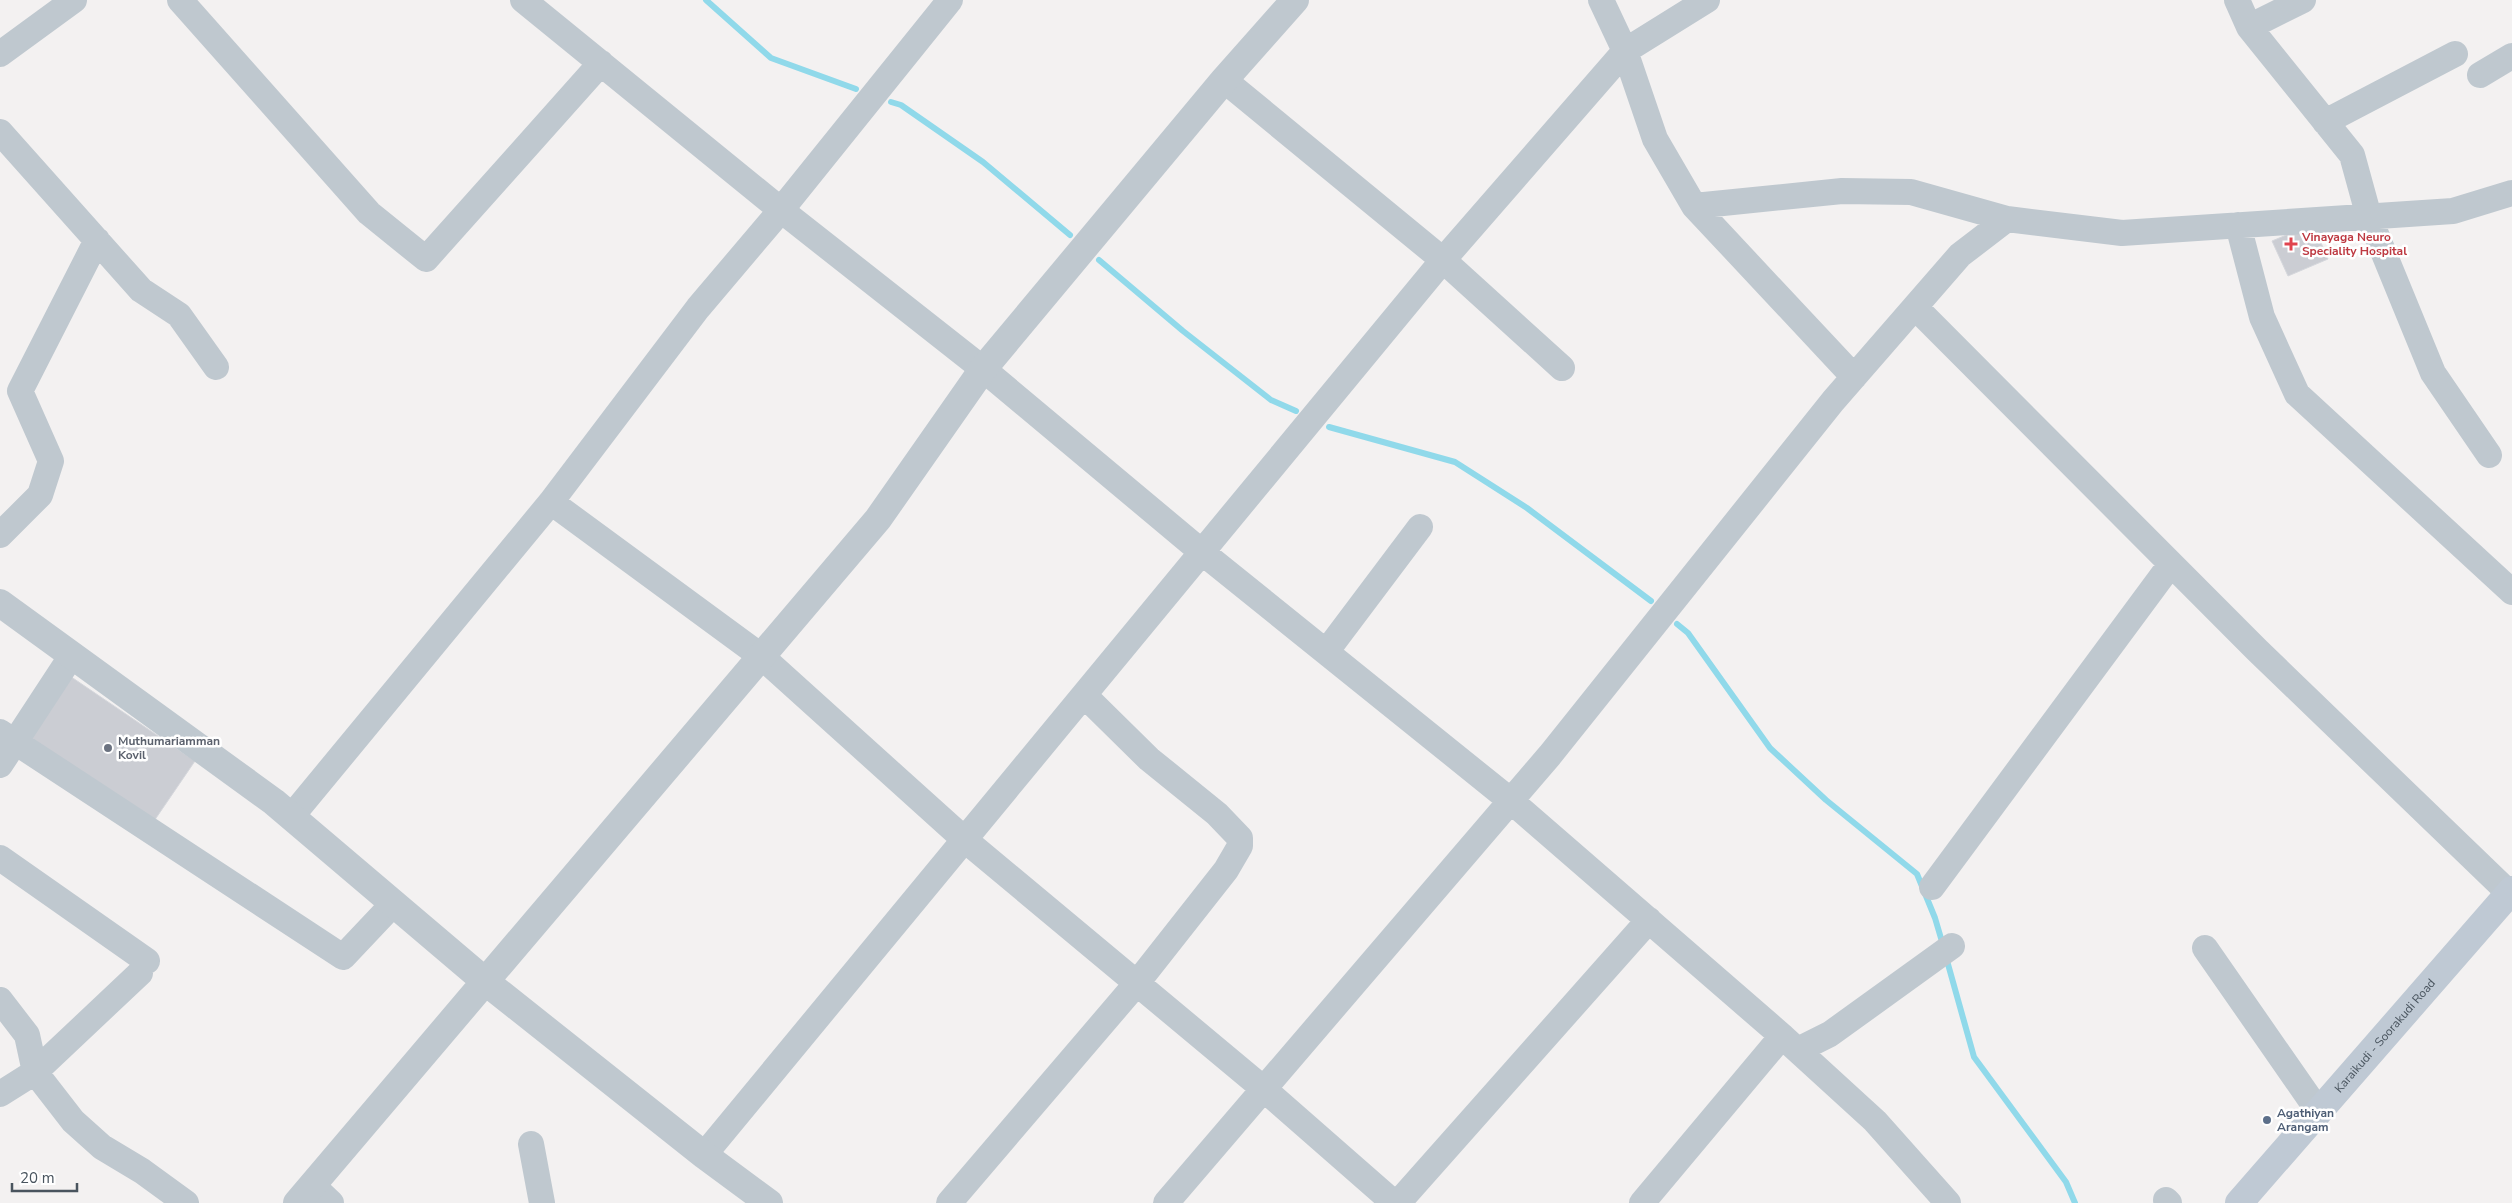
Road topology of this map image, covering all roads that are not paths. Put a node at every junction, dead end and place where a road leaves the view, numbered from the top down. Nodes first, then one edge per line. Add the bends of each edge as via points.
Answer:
1 (74, 0) edge
2 (180, 0) edge
3 (523, 0) edge
4 (950, 0) edge
5 (1295, 0) edge
6 (1601, 0) edge
7 (1706, 0) edge
8 (2237, 0) edge
9 (2303, 0) edge
10 (2249, 27) junction
11 (1625, 51) junction
12 (0, 54) edge
13 (2455, 54) dead end
14 (2512, 56) edge
15 (601, 63) junction
16 (2480, 75) dead end
17 (1224, 80) junction
18 (2325, 122) junction
19 (0, 132) edge
20 (2512, 194) edge
21 (1694, 206) junction
22 (781, 210) junction
23 (2369, 217) junction
24 (2007, 219) junction
25 (2238, 226) junction
26 (97, 240) junction
27 (1443, 260) junction
28 (1915, 307) junction
29 (216, 367) dead end
30 (1562, 368) dead end
31 (983, 370) junction
32 (1854, 377) junction
33 (2489, 455) dead end
34 (551, 502) junction
35 (1420, 527) dead end
36 (0, 535) edge
37 (1203, 553) junction
38 (2171, 564) junction
39 (2512, 592) edge
40 (0, 603) edge
41 (1326, 652) junction
42 (72, 655) junction
43 (762, 657) junction
44 (1084, 695) junction
45 (8, 737) edge
46 (0, 764) edge
47 (1511, 800) junction
48 (292, 816) junction
49 (965, 840) junction
50 (0, 858) edge
51 (1932, 886) dead end
52 (2511, 892) edge
53 (394, 903) junction
54 (1649, 920) junction
55 (1952, 946) dead end
56 (2205, 948) dead end
57 (486, 982) junction
58 (1137, 983) junction
59 (0, 1000) edge
60 (1790, 1043) junction
61 (35, 1072) junction
62 (1264, 1090) junction
63 (0, 1094) edge
64 (2319, 1112) junction
65 (531, 1144) dead end
66 (704, 1155) junction
67 (313, 1197) edge
68 (186, 1203) edge
69 (542, 1203) edge
70 (769, 1203) edge
71 (950, 1203) edge
72 (1166, 1203) edge
73 (1396, 1203) edge
74 (1642, 1203) edge
75 (1948, 1203) edge
76 (2239, 1203) edge

1 - 12 street
2 - 15 street via 369,213 426,259
3 - 15 street
4 - 22 street
5 - 17 street
6 - 11 street
7 - 11 street
8 - 10 street
9 - 10 street
10 - 18 street
11 - 21 street via 1656,139
11 - 27 street
13 - 18 street
14 - 16 street
15 - 22 street
17 - 27 street
17 - 31 street
18 - 23 street via 2352,155
19 - 26 street
20 - 23 street via 2453,211
21 - 24 street via 1842,191 1911,192
21 - 32 street
22 - 31 street
22 - 34 street via 698,308
23 - 25 street
23 - 33 street via 2433,373
24 - 25 street via 2122,233
24 - 28 street via 1960,255
25 - 39 street via 2262,317 2297,394
26 - 29 street via 141,290 179,315
26 - 36 street via 20,391 51,461 40,495
27 - 30 street
27 - 37 street
28 - 32 street
28 - 38 street
31 - 37 street
31 - 43 street via 878,519
32 - 47 street
34 - 43 street
34 - 48 street
35 - 41 street
37 - 41 street
37 - 44 street
38 - 51 street
38 - 52 street
40 - 42 street
41 - 47 street
42 - 45 street
42 - 48 street
43 - 49 street
43 - 57 street
44 - 49 street
44 - 58 street via 1149,759 1217,814 1240,838 1240,846 1226,870
45 - 46 street
45 - 53 street via 343,957
47 - 54 street
47 - 62 street
48 - 53 street
49 - 58 street
49 - 66 street
50 - 61 street via 143,967
52 - 64 main road, Karaikudi - Soorakudi Road
53 - 57 street
54 - 60 street
54 - 73 street
55 - 60 street via 1830,1034
56 - 64 street
57 - 66 street
57 - 67 street
58 - 62 street
58 - 71 street
59 - 61 street via 27,1035
60 - 74 street
60 - 75 street via 1875,1121
61 - 63 street
61 - 68 street via 73,1121 102,1147
62 - 72 street
62 - 73 street
64 - 76 main road, Karaikudi - Soorakudi Road
65 - 69 street
66 - 70 street

